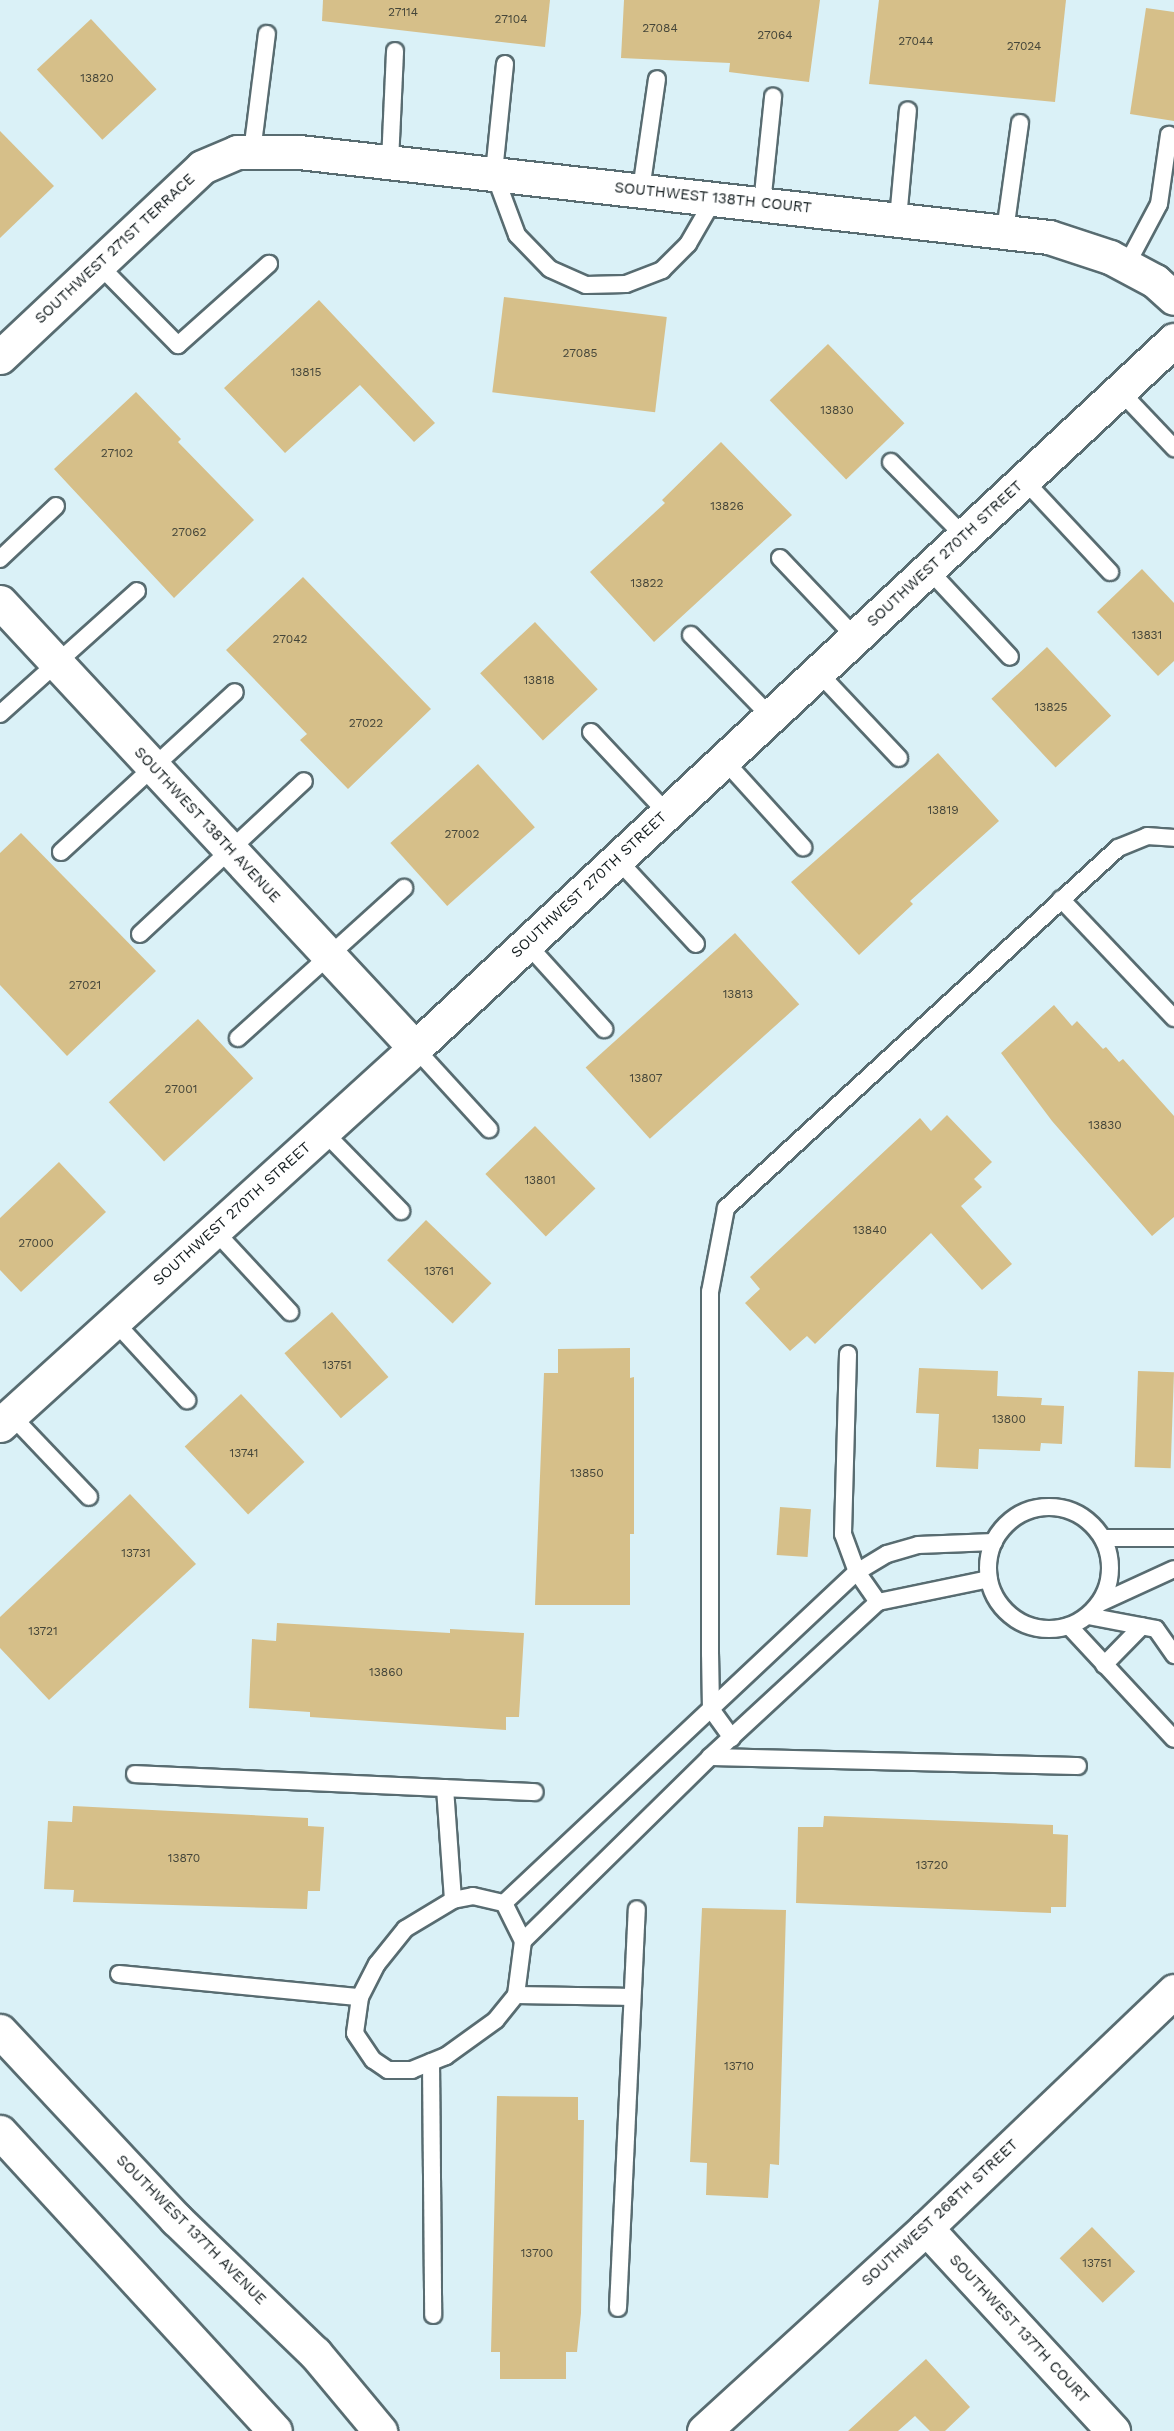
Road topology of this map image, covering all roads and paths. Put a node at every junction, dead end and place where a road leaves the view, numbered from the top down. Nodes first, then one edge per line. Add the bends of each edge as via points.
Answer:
1 (267, 34) dead end
2 (395, 51) dead end
3 (505, 64) dead end
4 (657, 79) dead end
5 (773, 97) dead end
6 (908, 110) dead end
7 (1020, 123) dead end
8 (1169, 135) dead end
9 (245, 152) junction
10 (390, 162) junction
11 (494, 173) junction
12 (641, 190) junction
13 (714, 199) junction
14 (762, 204) junction
15 (898, 219) junction
16 (1005, 231) junction
17 (99, 264) junction
18 (269, 264) dead end
19 (1126, 266) junction
20 (1174, 298) edge
21 (1174, 340) edge
22 (0, 357) edge
23 (1120, 391) junction
24 (1174, 448) edge
25 (891, 462) dead end
26 (1024, 480) junction
27 (56, 506) dead end
28 (964, 536) junction
29 (780, 558) dead end
30 (0, 559) edge
31 (928, 569) junction
32 (1110, 573) dead end
33 (137, 591) dead end
34 (0, 602) edge
35 (691, 635) dead end
36 (855, 637) junction
37 (1010, 657) dead end
38 (56, 662) junction
39 (818, 672) junction
40 (235, 692) dead end
41 (0, 714) edge
42 (770, 716) junction
43 (591, 732) dead end
44 (899, 758) dead end
45 (724, 760) junction
46 (154, 767) junction
47 (304, 781) dead end
48 (667, 813) junction
49 (1174, 837) edge
50 (803, 847) dead end
51 (231, 851) junction
52 (61, 852) dead end
53 (617, 859) junction
54 (404, 888) dead end
55 (1062, 899) junction
56 (140, 934) dead end
57 (527, 944) junction
58 (696, 944) dead end
59 (327, 954) junction
60 (1174, 1018) edge
61 (604, 1029) dead end
62 (238, 1038) dead end
63 (415, 1048) junction
64 (489, 1129) dead end
65 (323, 1131) junction
66 (401, 1211) dead end
67 (214, 1230) junction
68 (290, 1312) dead end
69 (114, 1322) junction
70 (848, 1354) dead end
71 (187, 1400) dead end
72 (5, 1420) edge
73 (89, 1497) dead end
74 (1103, 1538) junction
75 (1174, 1538) edge
76 (994, 1542) junction
77 (1174, 1569) edge
78 (857, 1572) junction
79 (989, 1579) junction
80 (878, 1602) junction
81 (1100, 1603) junction
82 (1088, 1616) junction
83 (1069, 1626) junction
84 (1149, 1628) junction
85 (1174, 1628) edge
86 (1174, 1655) edge
87 (1104, 1665) junction
88 (711, 1709) junction
89 (732, 1738) junction
90 (1174, 1739) edge
91 (711, 1757) junction
92 (1078, 1766) dead end
93 (135, 1774) dead end
94 (445, 1788) junction
95 (536, 1792) dead end
96 (453, 1900) junction
97 (504, 1903) junction
98 (636, 1909) dead end
99 (523, 1941) junction
100 (119, 1974) dead end
101 (1174, 1991) edge
102 (516, 1995) junction
103 (360, 1997) junction
104 (632, 1997) junction
105 (0, 2031) edge
106 (431, 2062) junction
107 (0, 2132) edge
108 (926, 2228) junction
109 (618, 2308) dead end
110 (433, 2315) dead end
111 (275, 2431) edge
112 (381, 2431) edge
113 (704, 2431) edge
114 (1113, 2431) edge

1 - 9 lane
2 - 10 lane
3 - 11 lane
4 - 12 lane
5 - 14 lane
6 - 15 lane
7 - 16 lane
8 - 19 lane via 1159,204
9 - 10 street, SOUTHWEST 138TH COURT via 299,152
9 - 17 street, SOUTHWEST 271ST TERRACE via 202,167
10 - 11 street, SOUTHWEST 138TH COURT
11 - 12 street, SOUTHWEST 138TH COURT
11 - 13 lane via 517,235 550,269 586,285 626,284 662,270 688,244
12 - 13 street, SOUTHWEST 138TH COURT
13 - 14 street, SOUTHWEST 138TH COURT
14 - 15 street, SOUTHWEST 138TH COURT
15 - 16 street, SOUTHWEST 138TH COURT
16 - 19 street, SOUTHWEST 138TH COURT via 1049,237
17 - 18 lane via 178,345
17 - 22 street, SOUTHWEST 271ST TERRACE
19 - 20 street, SOUTHWEST 138TH COURT via 1155,281
21 - 23 street, SOUTHWEST 270TH STREET
23 - 24 lane
23 - 26 street, SOUTHWEST 270TH STREET
25 - 28 lane
26 - 28 street, SOUTHWEST 270TH STREET
26 - 32 lane
27 - 30 lane
28 - 31 street, SOUTHWEST 270TH STREET
29 - 36 lane
31 - 36 street, SOUTHWEST 270TH STREET
31 - 37 lane
33 - 38 lane
34 - 38 street, SOUTHWEST 138TH AVENUE
35 - 42 lane
36 - 39 street, SOUTHWEST 270TH STREET
38 - 41 lane
38 - 46 street, SOUTHWEST 138TH AVENUE
39 - 42 street, SOUTHWEST 270TH STREET
39 - 44 lane
40 - 46 lane
42 - 45 street, SOUTHWEST 270TH STREET
43 - 48 lane
45 - 48 street, SOUTHWEST 270TH STREET
45 - 50 lane
46 - 51 street, SOUTHWEST 138TH AVENUE
46 - 52 lane
47 - 51 lane
48 - 53 street, SOUTHWEST 270TH STREET
49 - 55 lane via 1147,836 1118,848
51 - 56 lane
51 - 59 street, SOUTHWEST 138TH AVENUE
53 - 57 street, SOUTHWEST 270TH STREET
53 - 58 lane
54 - 59 lane
55 - 60 lane
55 - 88 lane via 726,1208 710,1293
57 - 61 lane
57 - 63 street, SOUTHWEST 270TH STREET
59 - 62 lane
59 - 63 street, SOUTHWEST 138TH AVENUE
63 - 64 lane
63 - 65 street, SOUTHWEST 270TH STREET
65 - 66 lane
65 - 67 street, SOUTHWEST 270TH STREET
67 - 68 lane
67 - 69 street, SOUTHWEST 270TH STREET
69 - 71 lane
69 - 72 street, SOUTHWEST 270TH STREET
70 - 78 lane via 843,1534
72 - 73 lane
74 - 75 lane
74 - 76 lane via 1080,1515 1049,1506 1018,1515
74 - 81 lane via 1111,1571
76 - 78 lane via 918,1545 887,1554
76 - 79 lane via 988,1558
77 - 81 lane
78 - 80 lane
78 - 88 lane
79 - 80 lane
79 - 83 lane via 996,1599 1009,1615 1028,1626 1048,1630
80 - 89 lane
81 - 82 lane
82 - 83 lane
82 - 84 lane
83 - 87 lane
84 - 85 lane
84 - 86 lane
84 - 87 lane
87 - 90 lane
88 - 89 lane
88 - 97 lane
89 - 91 lane
91 - 92 lane
91 - 99 lane
93 - 94 lane
94 - 95 lane
94 - 96 lane
96 - 97 lane via 473,1896
96 - 103 lane via 405,1929 377,1964
97 - 99 lane
98 - 104 lane
99 - 102 lane
100 - 103 lane
101 - 108 street, SOUTHWEST 268TH STREET
102 - 104 lane
102 - 106 lane via 496,2020 473,2039
103 - 106 lane via 355,2033 373,2060 388,2070 412,2070
104 - 109 lane
105 - 112 street, SOUTHWEST 137TH AVENUE via 176,2219 315,2353
106 - 110 lane
107 - 111 street
108 - 113 street, SOUTHWEST 268TH STREET
108 - 114 street, SOUTHWEST 137TH COURT

